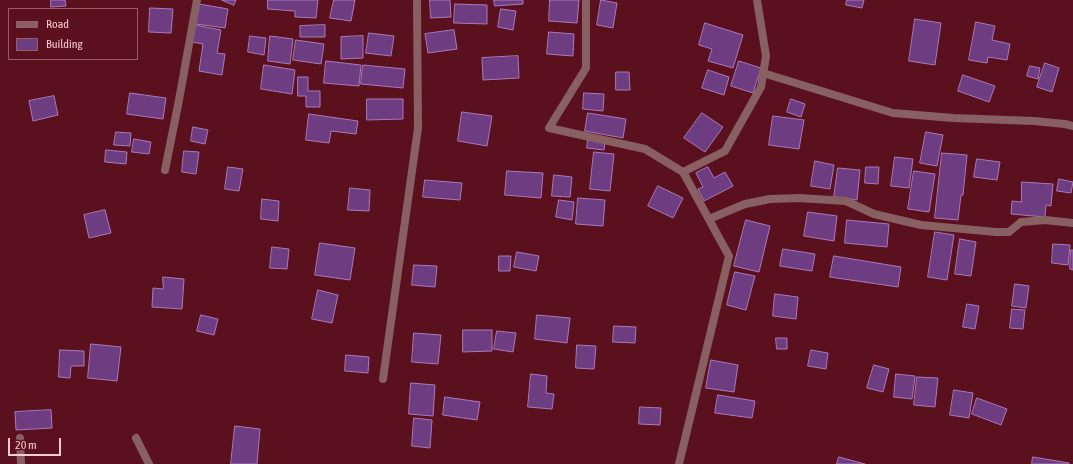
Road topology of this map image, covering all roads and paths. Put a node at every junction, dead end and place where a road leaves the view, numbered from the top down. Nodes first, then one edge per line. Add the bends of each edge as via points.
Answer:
1 (197, 0) edge
2 (417, 0) edge
3 (586, 0) edge
4 (757, 0) edge
5 (763, 73) junction
6 (1073, 126) edge
7 (165, 170) dead end
8 (683, 172) junction
9 (709, 219) junction
10 (1073, 223) edge
11 (383, 379) dead end
12 (20, 438) dead end
13 (136, 438) dead end
14 (21, 464) edge
15 (149, 464) edge
16 (679, 464) edge

1 - 7 street
2 - 11 street via 418,128
3 - 8 street via 586,68 549,128 645,149
4 - 5 street via 766,56
5 - 6 street via 893,113 1034,121
5 - 8 street via 761,87 724,151
8 - 9 street
9 - 10 street via 745,204 770,199 799,198 846,202 874,214 921,225 996,232 1009,232 1021,222 1045,220
9 - 16 street via 729,256
12 - 14 street
13 - 15 street

